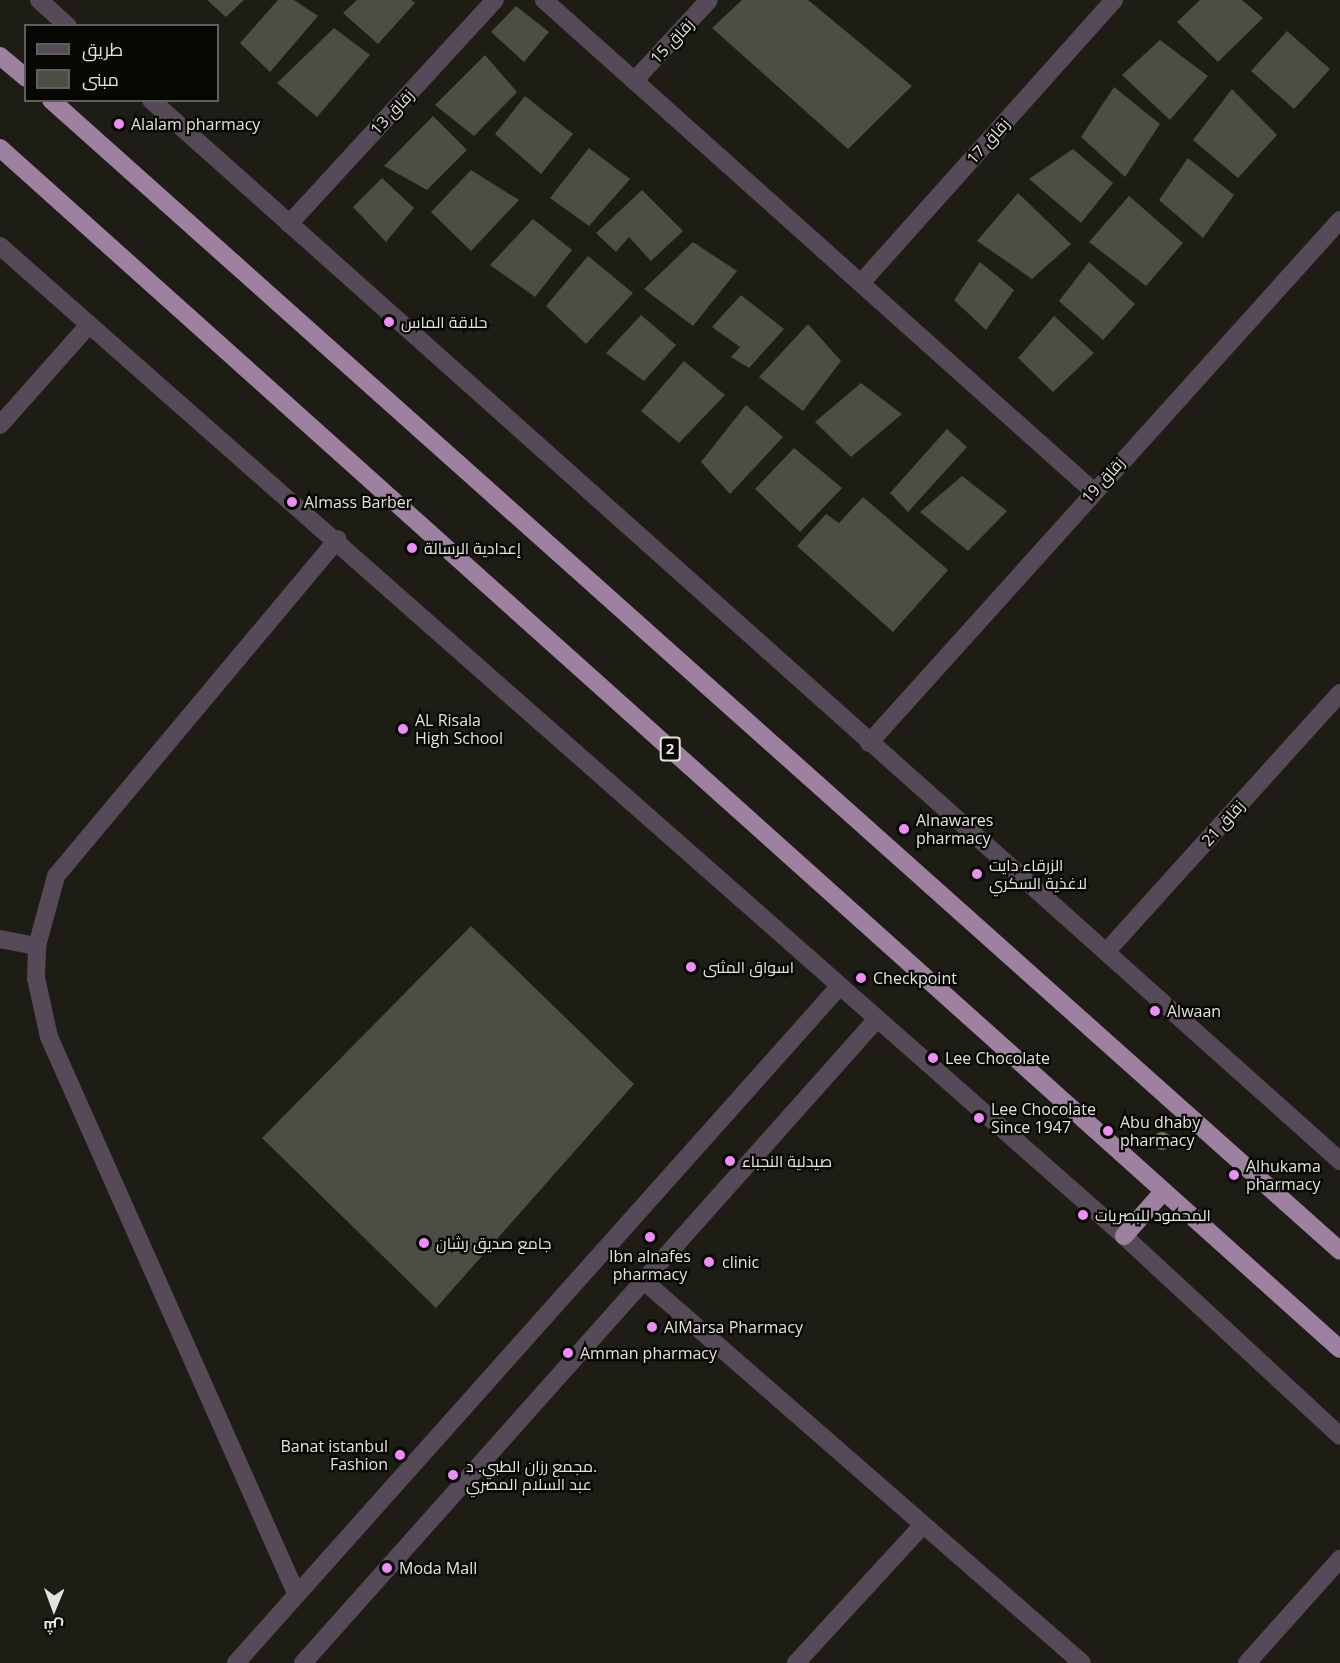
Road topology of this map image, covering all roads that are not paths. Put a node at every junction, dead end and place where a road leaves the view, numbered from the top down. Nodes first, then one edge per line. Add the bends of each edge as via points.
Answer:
1 (39, 0) edge
2 (495, 0) edge
3 (544, 0) edge
4 (709, 0) edge
5 (1114, 0) edge
6 (66, 24) edge
7 (0, 56) edge
8 (24, 76) edge
9 (634, 81) junction
10 (53, 102) edge
11 (153, 102) edge
12 (0, 148) edge
13 (1340, 220) edge
14 (289, 224) junction
15 (0, 246) edge
16 (861, 283) junction
17 (88, 326) junction
18 (0, 425) edge
19 (1093, 490) junction
20 (338, 539) junction
21 (1340, 693) edge
22 (869, 743) junction
23 (0, 939) edge
24 (37, 946) junction
25 (1106, 952) junction
26 (839, 987) junction
27 (876, 1020) junction
28 (1338, 1156) edge
29 (1162, 1193) junction
30 (1124, 1236) junction
31 (1340, 1251) edge
32 (644, 1281) junction
33 (1340, 1349) edge
34 (1340, 1436) edge
35 (922, 1526) junction
36 (1340, 1559) edge
37 (297, 1593) junction
38 (236, 1663) edge
39 (303, 1663) edge
40 (796, 1663) edge
41 (1082, 1663) edge
42 (1247, 1663) edge

1 - 6 street
2 - 14 street, زقاق 13
3 - 9 street
4 - 9 street, زقاق 15
5 - 16 street, زقاق 17
7 - 8 highway
9 - 16 street
10 - 31 highway
11 - 14 street
12 - 29 highway, 2
13 - 19 street, زقاق 19
14 - 22 street
15 - 17 street
16 - 19 street
17 - 18 street
17 - 20 street
19 - 22 street, زقاق 19
20 - 24 street via 56,876
20 - 26 street
21 - 25 street, زقاق 21
22 - 25 street
23 - 24 street
24 - 37 street via 36,978 50,1037
25 - 28 street
26 - 27 street
26 - 37 street
27 - 30 street
27 - 32 street via 744,1162
29 - 30 highway
29 - 33 highway, 2
30 - 34 street
32 - 35 street
32 - 39 street
35 - 40 street
35 - 41 street
36 - 42 street
37 - 38 street

